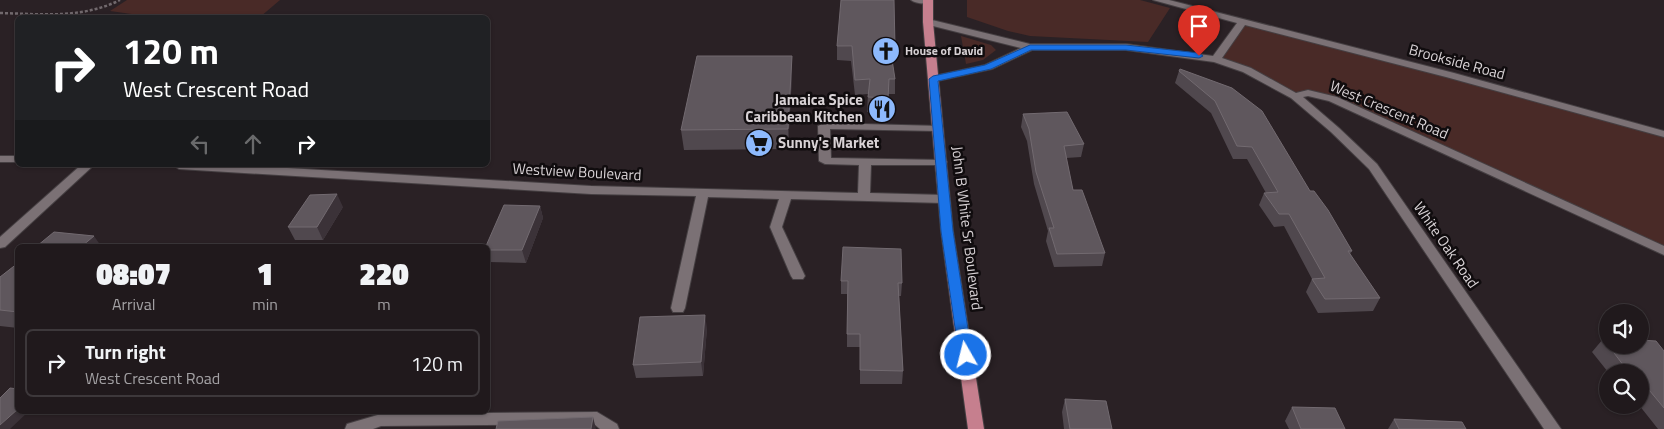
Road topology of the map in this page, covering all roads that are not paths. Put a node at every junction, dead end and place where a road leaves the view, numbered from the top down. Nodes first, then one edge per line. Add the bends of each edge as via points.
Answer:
1 (916, 0) edge
2 (928, 0) edge
3 (1158, 0) edge
4 (928, 22) junction
5 (1242, 23) junction
6 (1030, 47) junction
7 (1216, 59) junction
8 (933, 79) junction
9 (1295, 96) junction
10 (937, 128) junction
11 (1664, 134) edge
12 (0, 159) edge
13 (15, 159) edge
14 (865, 162) junction
15 (941, 162) junction
16 (86, 167) edge
17 (212, 167) edge
18 (703, 193) junction
19 (786, 195) junction
20 (864, 197) junction
21 (944, 199) junction
22 (0, 244) edge
23 (1664, 251) edge
24 (798, 276) dead end
25 (678, 308) dead end
26 (352, 429) edge
27 (611, 429) edge
28 (976, 429) edge
29 (1553, 429) edge

1 - 2 street
2 - 4 main road, John B White Sr Boulevard
3 - 5 street, Brookside Road
4 - 6 street, West Crescent Road
4 - 8 main road, John B White Sr Boulevard
5 - 7 street
5 - 11 street, Brookside Road via 1450,75
6 - 7 street, West Crescent Road via 1126,48
6 - 8 street, West Crescent Road via 988,67
7 - 9 street, West Crescent Road via 1247,70
8 - 10 main road, John B White Sr Boulevard
9 - 23 street, West Crescent Road via 1308,93 1333,99
9 - 29 street, White Oak Road via 1373,167
10 - 14 street via 824,126 825,161
10 - 15 main road, John B White Sr Boulevard
12 - 13 street
14 - 15 street
14 - 20 street
15 - 21 main road, John B White Sr Boulevard
16 - 22 street
17 - 18 street, Westview Boulevard via 591,190
18 - 19 street, Westview Boulevard
18 - 25 street
19 - 20 street, Westview Boulevard
19 - 24 street via 776,226
20 - 21 street, Westview Boulevard
21 - 28 main road, John B White Sr Boulevard
26 - 27 street via 381,420 597,418

